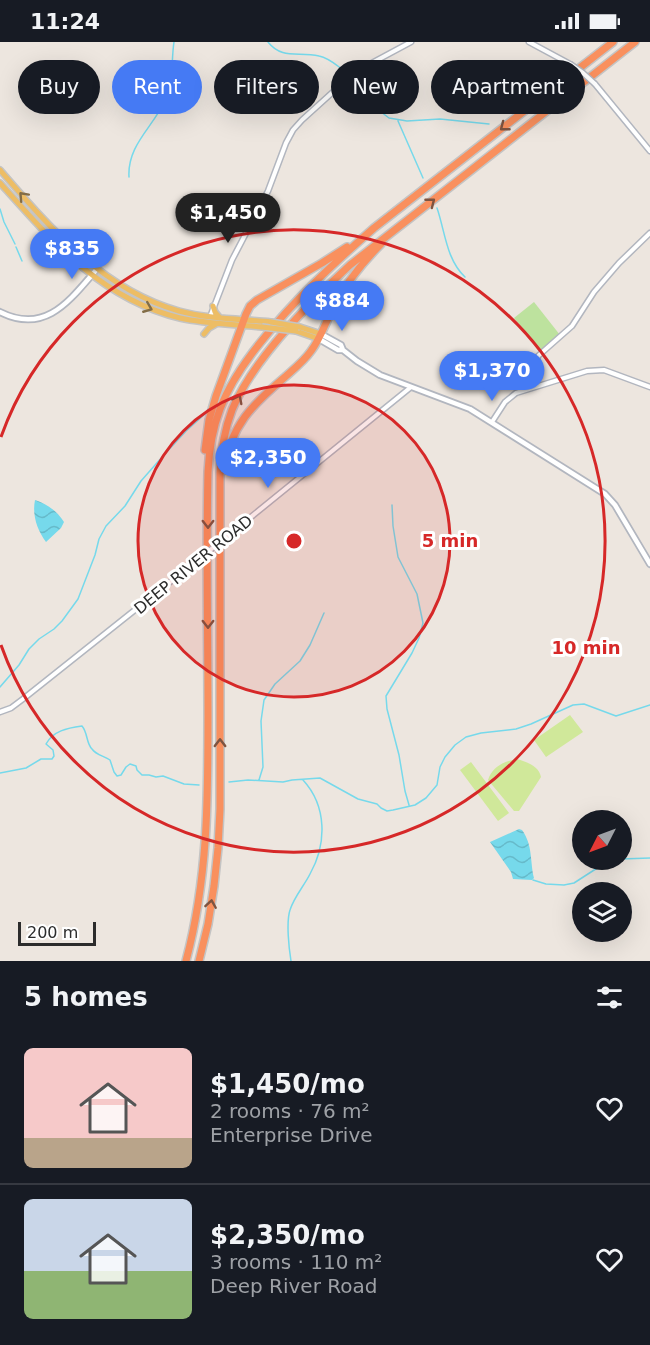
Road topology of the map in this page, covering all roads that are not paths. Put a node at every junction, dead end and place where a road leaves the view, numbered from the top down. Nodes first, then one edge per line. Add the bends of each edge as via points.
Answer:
1 (411, 42) edge
2 (530, 42) edge
3 (613, 42) edge
4 (636, 42) edge
5 (650, 151) edge
6 (0, 170) edge
7 (0, 183) edge
8 (374, 228) junction
9 (394, 231) junction
10 (650, 233) edge
11 (97, 269) junction
12 (91, 276) junction
13 (213, 306) junction
14 (0, 312) edge
15 (208, 319) junction
16 (219, 321) junction
17 (198, 322) junction
18 (242, 322) junction
19 (320, 337) junction
20 (537, 386) junction
21 (411, 387) junction
22 (650, 387) edge
23 (492, 422) junction
24 (207, 482) junction
25 (220, 517) junction
26 (650, 564) edge
27 (0, 712) edge
28 (186, 961) edge
29 (199, 961) edge

1 - 13 street via 355,72 293,130
2 - 5 street, bridge via 583,73
3 -> 8 highway
9 -> 4 highway
11 -> 6 main road
7 - 12 main road
8 - 18 highway via 254,302
8 - 24 highway via 301,296 238,374 214,425
9 - 19 highway via 349,281
25 -> 9 highway via 222,446 244,388 310,304 360,256
10 - 20 street via 619,262 572,326 538,356 534,369
11 - 12 main road
11 - 15 main road via 153,302
12 - 14 main road via 67,303 49,315 25,319
12 -> 17 main road via 141,305
13 - 15 street
13 - 16 main road
15 - 16 main road
15 - 17 main road
16 - 17 main road via 204,334
16 - 18 main road
18 - 19 main road, bridge via 298,329
18 - 24 highway via 209,420 205,450
19 - 21 main road via 375,373
19 - 25 highway via 305,359 256,402 238,426 226,460
20 - 22 street via 598,370
20 - 23 street via 510,396
21 - 23 main road via 460,404
21 - 27 street, DEEP RIVER ROAD, bridge via 23,699
23 - 26 main road via 610,498
24 -> 28 highway via 207,828 202,884
29 -> 25 highway via 212,895 220,819

